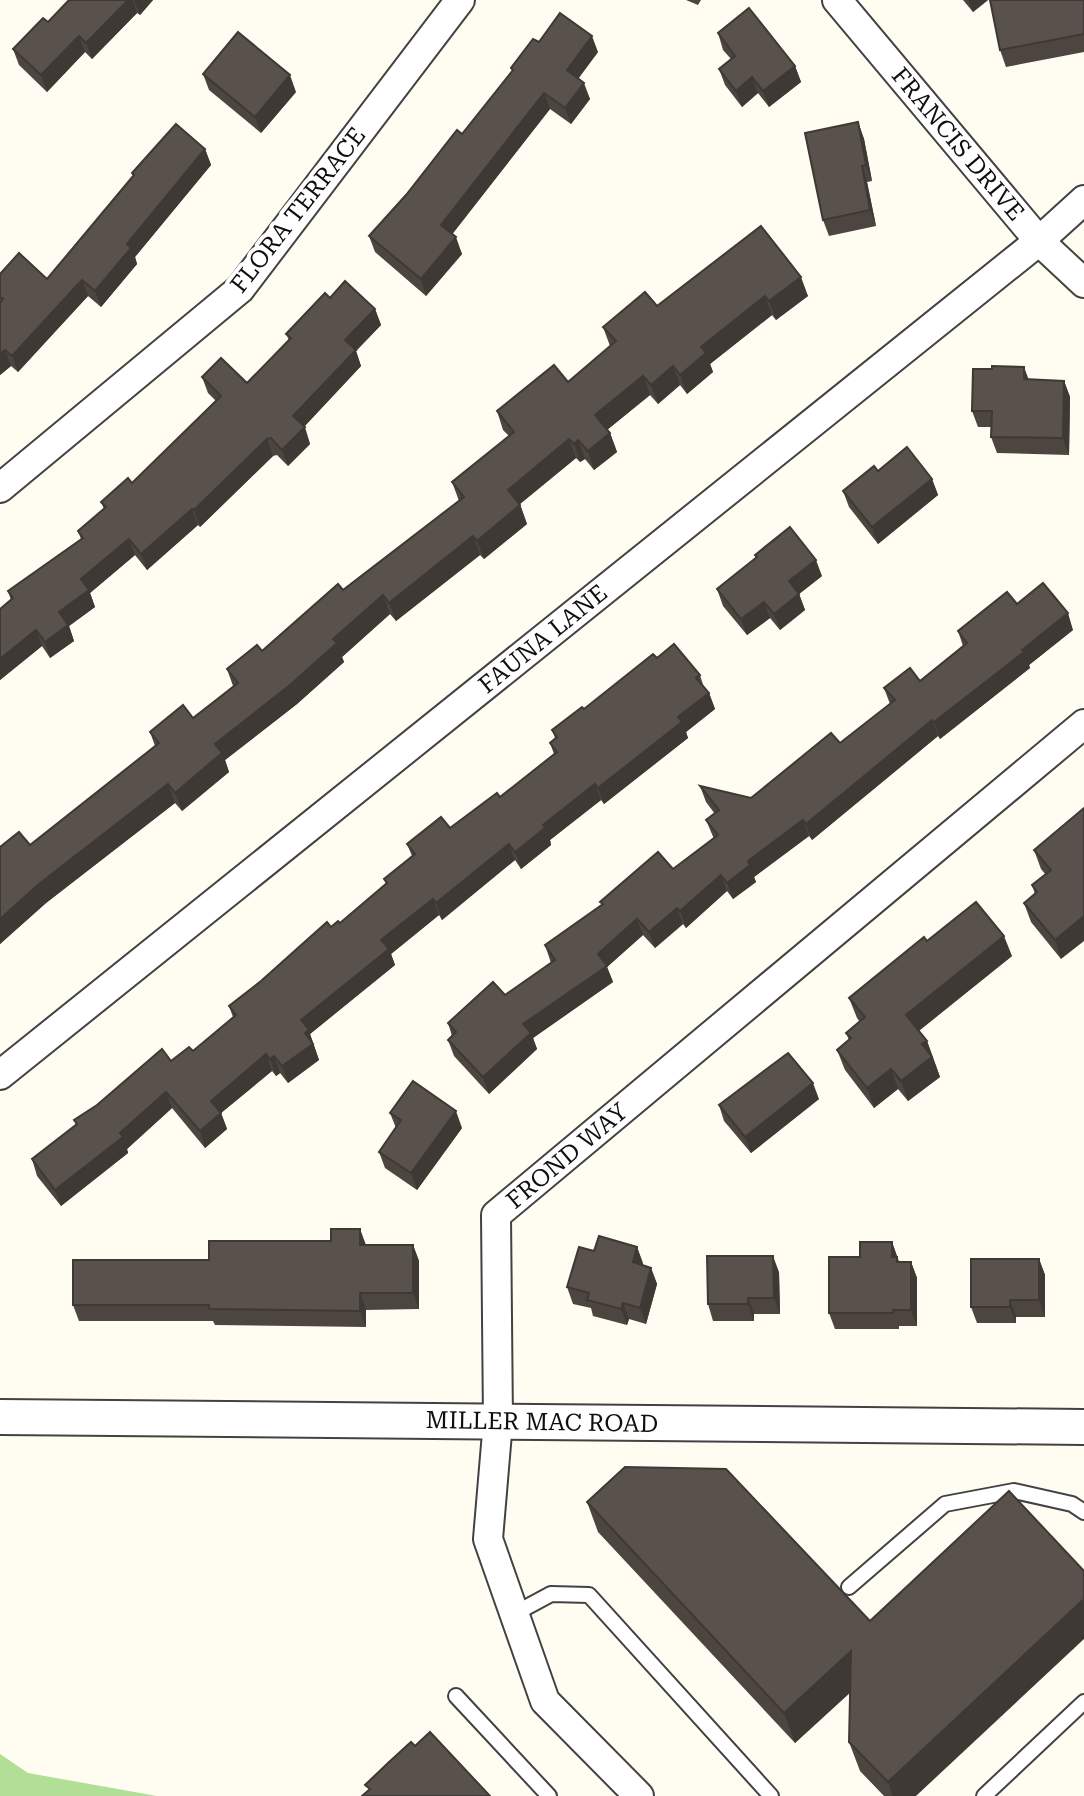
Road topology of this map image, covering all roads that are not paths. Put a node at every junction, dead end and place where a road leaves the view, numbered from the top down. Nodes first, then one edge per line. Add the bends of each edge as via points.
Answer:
1 (460, 0) edge
2 (837, 0) edge
3 (1084, 200) edge
4 (1039, 241) junction
5 (1084, 283) edge
6 (0, 488) edge
7 (1084, 724) edge
8 (0, 1075) edge
9 (0, 1417) edge
10 (498, 1421) junction
11 (1084, 1427) edge
12 (1084, 1512) edge
13 (849, 1587) dead end
14 (514, 1614) junction
15 (456, 1696) dead end
16 (1084, 1702) edge
17 (549, 1796) edge
18 (639, 1796) edge
19 (771, 1796) edge
20 (984, 1796) edge

1 - 6 street, FLORA TERRACE via 240,289
2 - 4 street, FRANCIS DRIVE
3 - 4 street, FAUNA LANE
4 - 5 street, FRANCIS DRIVE
4 - 8 street, FAUNA LANE
7 - 10 street, FROND WAY via 496,1215
9 - 10 street, MILLER MAC ROAD
10 - 11 street, MILLER MAC ROAD
10 - 14 street, FROND WAY via 488,1539
12 - 13 lane via 1072,1504 1014,1491 945,1504
14 - 18 street, FROND WAY via 545,1701
14 - 19 lane via 551,1594 589,1595
15 - 17 lane
16 - 20 lane

